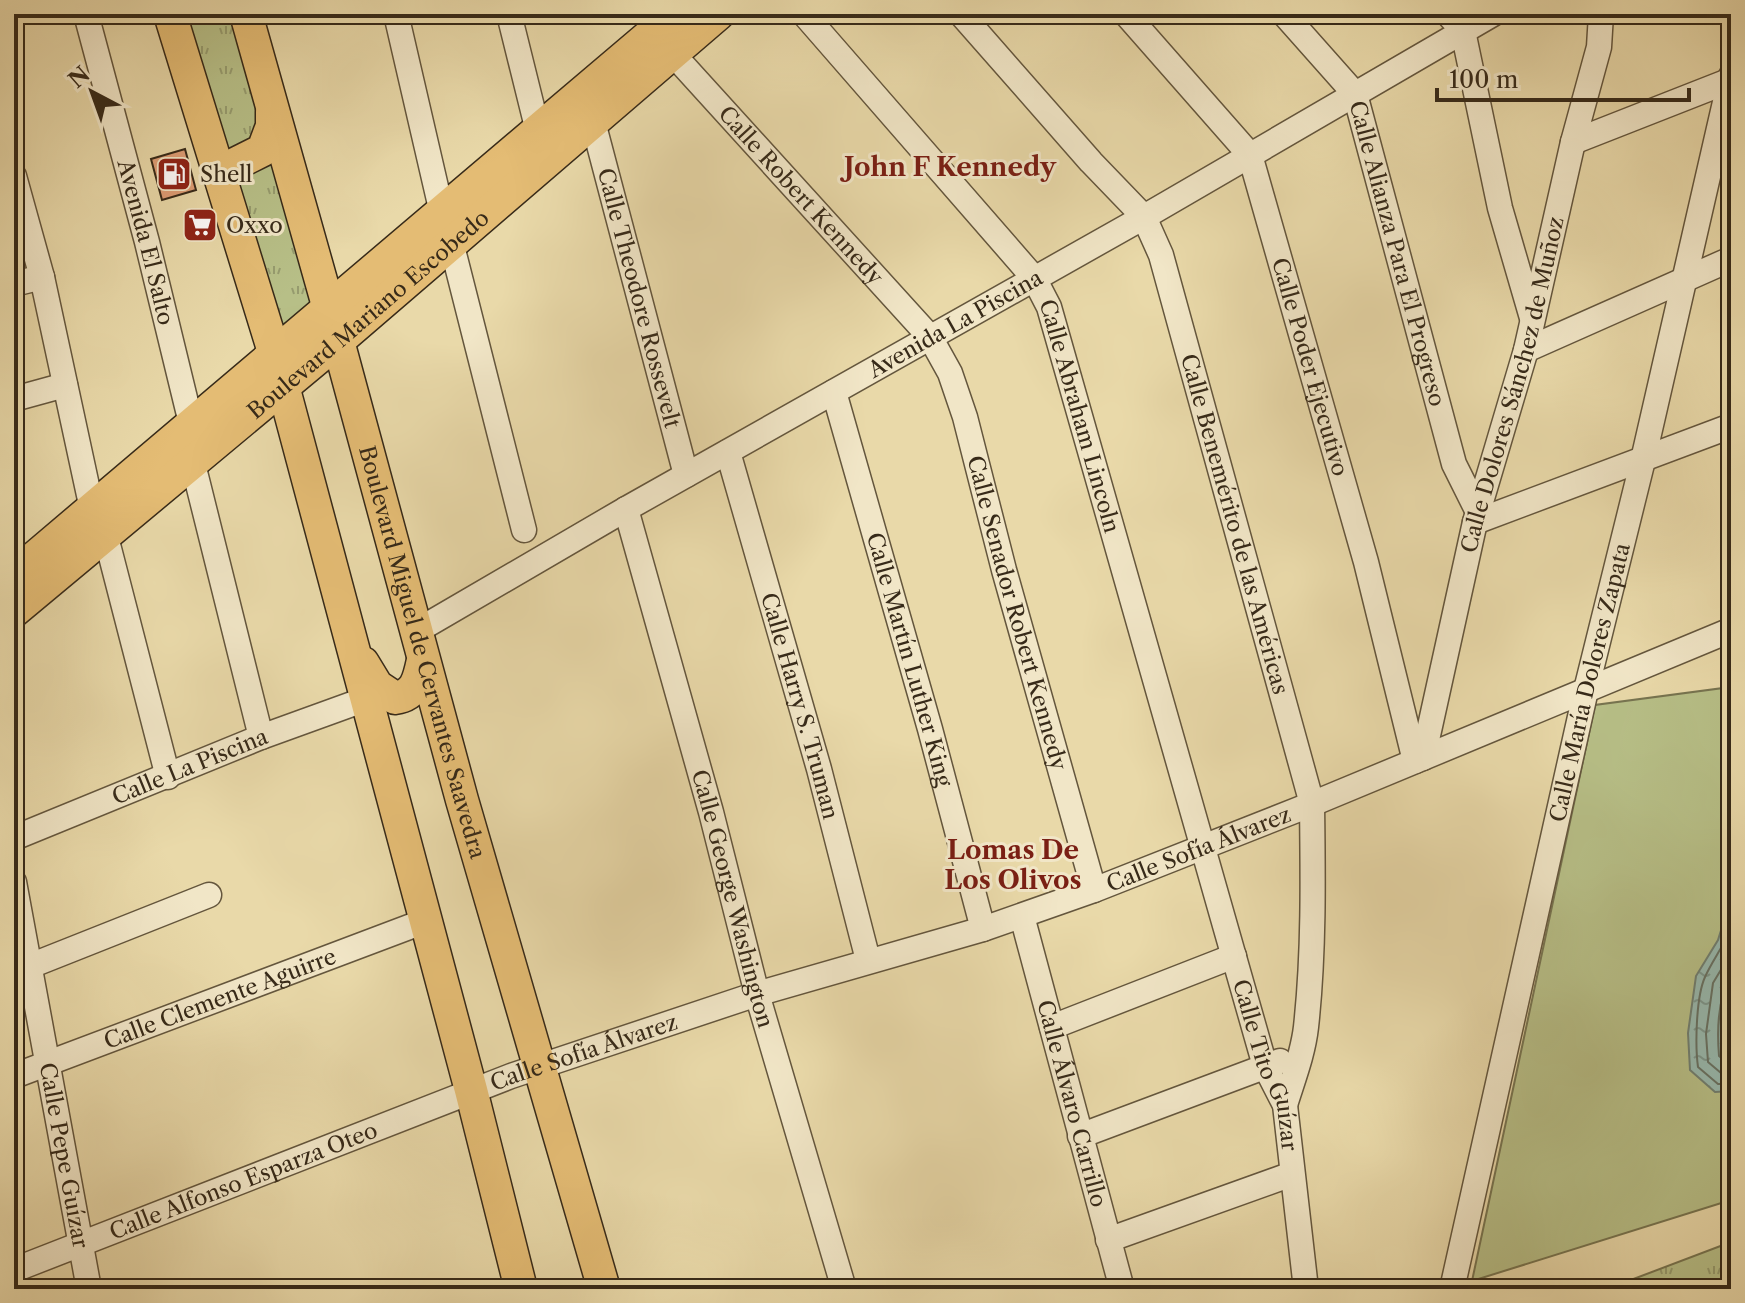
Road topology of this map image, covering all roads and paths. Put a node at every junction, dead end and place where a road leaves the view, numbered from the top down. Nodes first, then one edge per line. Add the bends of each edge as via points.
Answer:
1 (86, 14) edge
2 (170, 14) edge
3 (246, 14) edge
4 (396, 14) edge
5 (509, 14) edge
6 (718, 14) edge
7 (804, 14) edge
8 (961, 14) edge
9 (1126, 14) edge
10 (1284, 14) edge
11 (1493, 14) edge
12 (1601, 14) edge
13 (1456, 23) edge
14 (663, 27) edge
15 (1731, 79) edge
16 (1355, 94) junction
17 (273, 105) junction
18 (593, 122) junction
19 (538, 131) junction
20 (1573, 142) junction
21 (1250, 155) junction
22 (219, 172) junction
23 (14, 176) edge
24 (1144, 217) junction
25 (446, 227) junction
26 (1731, 259) edge
27 (42, 277) junction
28 (1034, 278) junction
29 (1683, 280) junction
30 (14, 284) edge
31 (329, 309) junction
32 (1533, 320) junction
33 (930, 337) junction
34 (338, 341) junction
35 (1526, 350) junction
36 (274, 352) junction
37 (65, 385) junction
38 (282, 386) junction
39 (834, 392) junction
40 (14, 399) edge
41 (191, 423) junction
42 (1731, 426) edge
43 (728, 452) junction
44 (192, 460) junction
45 (1643, 460) junction
46 (686, 475) junction
47 (626, 509) junction
48 (1477, 517) junction
49 (98, 521) junction
50 (524, 530) dead end
51 (14, 575) edge
52 (14, 611) edge
53 (1731, 630) edge
54 (351, 643) junction
55 (419, 646) junction
56 (1586, 690) junction
57 (366, 699) junction
58 (261, 737) junction
59 (1419, 760) junction
60 (168, 777) junction
61 (1312, 804) junction
62 (14, 838) edge
63 (1202, 847) junction
64 (14, 882) edge
65 (1094, 890) junction
66 (209, 895) dead end
67 (1022, 916) junction
68 (425, 921) junction
69 (983, 929) junction
70 (1234, 956) junction
71 (868, 960) junction
72 (30, 966) junction
73 (757, 994) junction
74 (1052, 1027) junction
75 (1301, 1056) junction
76 (48, 1064) junction
77 (1265, 1066) junction
78 (538, 1067) junction
79 (14, 1076) edge
80 (471, 1090) junction
81 (1285, 1105) junction
82 (1080, 1136) junction
83 (1292, 1174) junction
84 (1108, 1240) junction
85 (82, 1244) junction
86 (14, 1270) edge
87 (89, 1289) edge
88 (521, 1289) edge
89 (604, 1289) edge
90 (844, 1289) edge
91 (1122, 1289) edge
92 (1306, 1289) edge
93 (1452, 1289) edge

1 - 41 street, Avenida El Salto
2 - 22 main road
3 - 17 main road, Boulevard Miguel de Cervantes Saavedra
4 - 25 street
5 - 19 street
6 - 14 main road, Boulevard Mariano Escobedo
7 - 28 street, Calle Abraham Lincoln
8 - 24 street, Calle Benemérito de las Américas
9 - 21 street, Calle Poder Ejecutivo
10 - 16 street, Calle Alianza Para El Progreso
11 - 13 street, Avenida La Piscina
12 - 20 street, Calle Dolores Sánchez de Muñoz via 1599,47
13 - 16 street, Avenida La Piscina
13 - 32 street
14 - 18 main road, Boulevard Mariano Escobedo
14 - 19 main road, Boulevard Mariano Escobedo
14 - 33 street, Calle Robert Kennedy
15 - 20 street
15 - 29 street, Calle María Dolores Zapata
16 - 21 street, Avenida La Piscina
16 - 48 street, Calle Alianza Para El Progreso via 1454,464
17 - 22 main road via 263,150
17 - 31 main road, Boulevard Miguel de Cervantes Saavedra
18 - 25 main road, Boulevard Mariano Escobedo
18 - 46 street, Calle Theodore Rossevelt
19 - 25 main road, Boulevard Mariano Escobedo
20 - 32 street, Calle Dolores Sánchez de Muñoz
21 - 24 street, Avenida La Piscina
21 - 59 street, Calle Poder Ejecutivo
22 - 36 main road
23 - 27 street
24 - 28 street, Avenida La Piscina
24 - 61 street, Calle Benemérito de las Américas via 1161,255
25 - 31 main road, Boulevard Mariano Escobedo
25 - 34 main road, Boulevard Mariano Escobedo
25 - 50 street
26 - 29 street
27 - 30 street
27 - 37 street
28 - 33 street, Avenida La Piscina
28 - 63 street, Calle Abraham Lincoln via 1070,373
29 - 35 street
29 - 45 street, Calle María Dolores Zapata
31 - 34 main road, Boulevard Miguel de Cervantes Saavedra
31 - 36 main road, Boulevard Mariano Escobedo
32 - 35 street, Calle Dolores Sánchez de Muñoz
33 - 39 street, Avenida La Piscina
33 - 65 street, Calle Senador Robert Kennedy via 965,417
34 - 38 main road, Boulevard Mariano Escobedo
34 - 55 main road, Boulevard Miguel de Cervantes Saavedra
35 - 48 street, Calle Dolores Sánchez de Muñoz
36 - 38 main road
36 - 41 main road, Boulevard Mariano Escobedo
37 - 40 street
37 - 49 street
38 - 44 main road, Boulevard Mariano Escobedo
38 - 54 main road
39 - 43 street, Avenida La Piscina
39 - 69 street, Calle Martín Luther King
41 - 49 main road, Boulevard Mariano Escobedo
42 - 45 street
43 - 46 street, Avenida La Piscina
43 - 71 street, Calle Harry S. Truman
44 - 49 main road, Boulevard Mariano Escobedo
44 - 58 street
45 - 48 street
45 - 56 street, Calle María Dolores Zapata
46 - 47 street, Avenida La Piscina
47 - 55 street, Avenida La Piscina
47 - 73 street, Calle George Washington
48 - 59 street, Calle Dolores Sánchez de Muñoz
49 - 51 main road, Boulevard Mariano Escobedo
49 - 52 main road, Boulevard Mariano Escobedo
49 - 60 street
53 - 56 street, Calle Sofía Álvarez
54 - 55 main road via 377,686 395,698 404,697 419,682
54 - 57 main road
55 - 78 main road, Boulevard Miguel de Cervantes Saavedra
56 - 59 street, Calle Sofía Álvarez
56 - 93 street, Calle María Dolores Zapata
57 - 58 street, Calle La Piscina
57 - 68 main road
58 - 60 street, Calle La Piscina
59 - 61 street, Calle Sofía Álvarez
60 - 62 street, Calle La Piscina
61 - 63 street, Calle Sofía Álvarez
61 - 75 street, Calle Benemérito de las Américas via 1313,876
63 - 65 street, Calle Sofía Álvarez
63 - 70 street, Calle Tito Guízar
64 - 72 street, Calle Pepe Guízar
65 - 67 street, Calle Sofía Álvarez
66 - 72 street
67 - 69 street, Calle Sofía Álvarez
67 - 74 street, Calle Álvaro Carrillo
68 - 76 street, Calle Clemente Aguirre
68 - 80 main road
69 - 71 street, Calle Sofía Álvarez
70 - 74 street
70 - 77 street, Calle Tito Guízar
71 - 73 street, Calle Sofía Álvarez
72 - 76 street, Calle Pepe Guízar
73 - 78 street, Calle Sofía Álvarez
73 - 90 street, Calle George Washington
74 - 82 street, Calle Álvaro Carrillo
75 - 77 street
75 - 81 street, Calle Benemérito de las Américas
76 - 79 street, Calle Clemente Aguirre
76 - 85 street, Calle Pepe Guízar
77 - 81 street, Calle Tito Guízar
77 - 82 street
78 - 80 street, Calle Sofía Álvarez
78 - 89 main road, Boulevard Miguel de Cervantes Saavedra
80 - 85 street, Calle Alfonso Esparza Oteo
80 - 88 main road
81 - 83 street, Calle Tito Guízar
82 - 84 street, Calle Álvaro Carrillo
83 - 84 street
83 - 92 street, Calle Tito Guízar
84 - 91 street, Calle Álvaro Carrillo
85 - 86 street, Calle Alfonso Esparza Oteo
85 - 87 street, Calle Pepe Guízar

